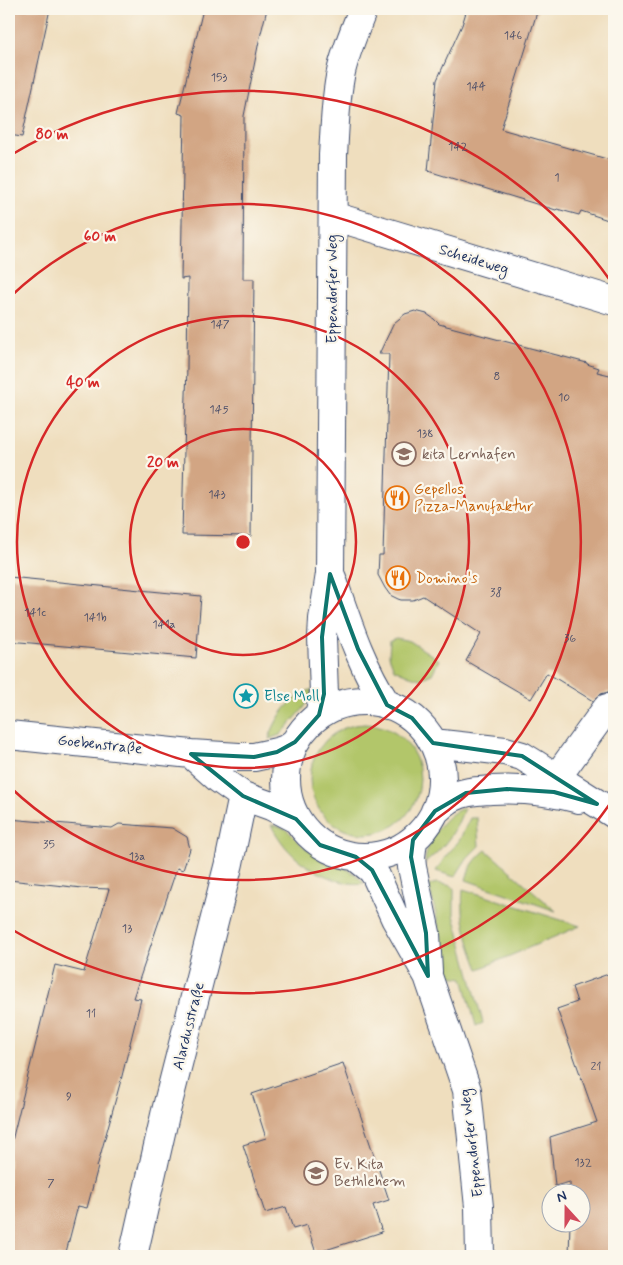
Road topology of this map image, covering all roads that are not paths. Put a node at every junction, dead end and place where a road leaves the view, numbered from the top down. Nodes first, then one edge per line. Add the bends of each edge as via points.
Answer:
1 (363, 9) edge
2 (333, 216) junction
3 (614, 301) edge
4 (330, 574) junction
5 (387, 705) junction
6 (607, 708) dead end
7 (319, 715) junction
8 (9, 735) edge
9 (295, 742) junction
10 (433, 743) junction
11 (191, 754) junction
12 (557, 777) junction
13 (243, 796) junction
14 (606, 809) edge
15 (435, 811) junction
16 (296, 819) junction
17 (413, 840) junction
18 (356, 857) junction
19 (428, 976) junction
20 (133, 1256) edge
21 (480, 1256) edge

1 - 2 street, Eppendorfer Weg via 341,73 335,111
2 - 3 street, Scheideweg
2 - 4 street, Eppendorfer Weg
4 - 5 street, Eppendorfer Weg via 358,649
4 - 7 street, Eppendorfer Weg via 322,637 324,694
5 - 7 street, Eppendorfer Weg via 352,702 335,706
5 - 10 street, Eppendorfer Weg via 412,718
6 - 12 street
7 - 9 street, Eppendorfer Weg
8 - 11 street, Goebenstraße
9 - 11 street, Goebenstraße via 286,749 254,757
9 - 16 street, Eppendorfer Weg via 286,768 286,786
10 - 12 street via 522,756
10 - 15 street, Eppendorfer Weg via 442,778
11 - 13 street
12 - 14 street
13 - 16 street
13 - 20 street, Alardusstraße
14 - 15 street via 554,792 507,789 455,796
15 - 17 street, Eppendorfer Weg
16 - 18 street, Eppendorfer Weg via 320,845
17 - 18 street, Eppendorfer Weg via 387,854
17 - 19 street, Eppendorfer Weg via 412,867 426,933
18 - 19 street, Eppendorfer Weg via 376,876 395,918
19 - 21 street, Eppendorfer Weg via 467,1090 479,1208

